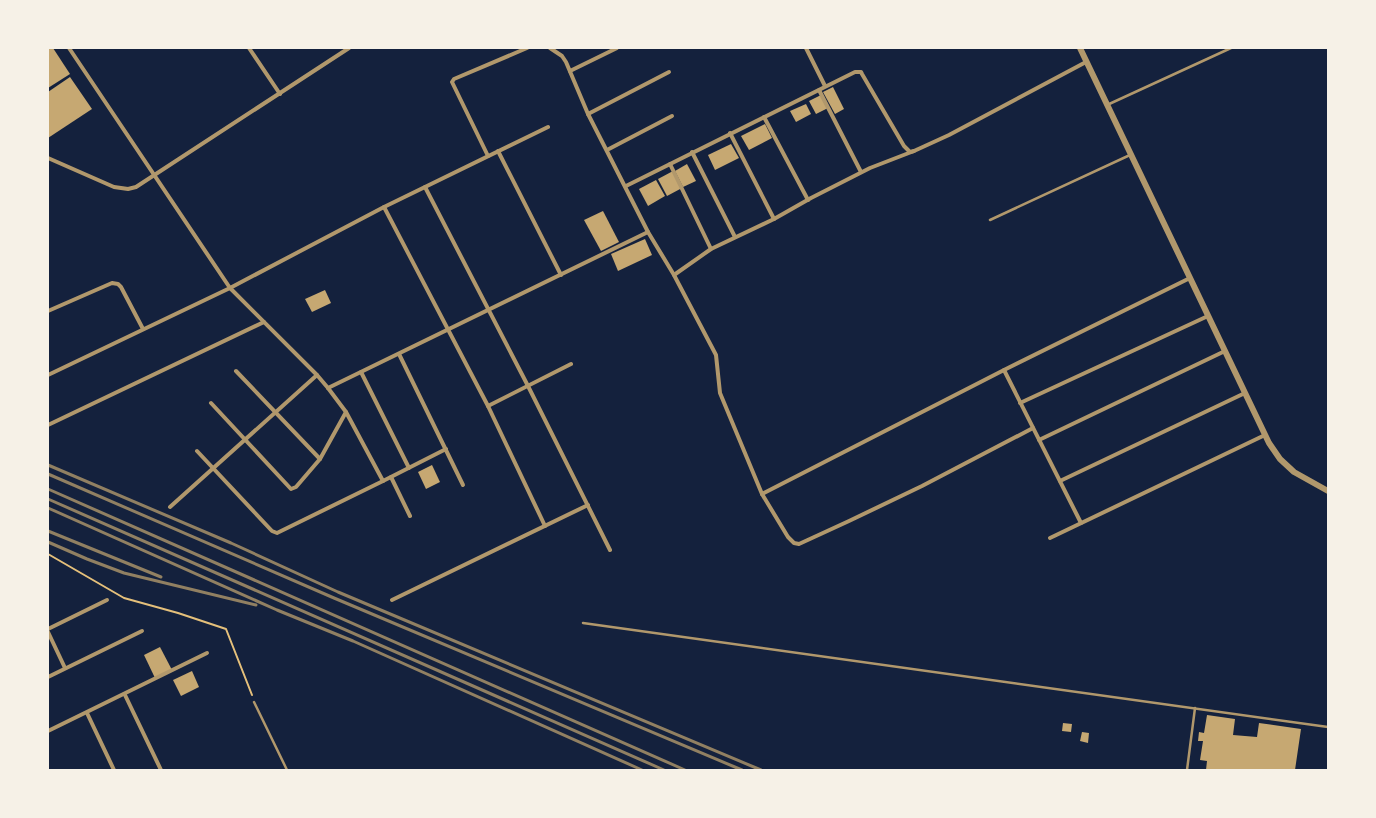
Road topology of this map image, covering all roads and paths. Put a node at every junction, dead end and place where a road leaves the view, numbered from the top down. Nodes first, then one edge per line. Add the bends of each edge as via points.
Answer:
1 (69, 48) edge
2 (249, 48) edge
3 (349, 48) edge
4 (527, 48) edge
5 (550, 48) edge
6 (617, 48) edge
7 (806, 48) edge
8 (1080, 48) edge
9 (1231, 48) edge
10 (1086, 62) junction
11 (570, 70) junction
12 (669, 72) dead end
13 (826, 86) junction
14 (819, 90) junction
15 (280, 94) junction
16 (1107, 106) junction
17 (588, 114) junction
18 (672, 116) dead end
19 (764, 117) junction
20 (548, 127) dead end
21 (730, 133) junction
22 (608, 150) junction
23 (498, 151) junction
24 (914, 151) junction
25 (692, 152) junction
26 (1130, 154) junction
27 (488, 156) junction
28 (48, 158) edge
29 (670, 164) junction
30 (861, 172) junction
31 (155, 176) junction
32 (626, 186) junction
33 (425, 187) junction
34 (808, 200) junction
35 (384, 207) junction
36 (774, 219) junction
37 (990, 220) dead end
38 (648, 232) junction
39 (735, 237) junction
40 (712, 249) junction
41 (561, 275) junction
42 (674, 275) junction
43 (1190, 278) junction
44 (230, 288) junction
45 (48, 311) edge
46 (489, 311) junction
47 (1208, 316) junction
48 (264, 322) junction
49 (144, 329) junction
50 (449, 330) junction
51 (1225, 351) junction
52 (399, 354) junction
53 (571, 364) dead end
54 (1004, 370) junction
55 (236, 371) dead end
56 (362, 372) junction
57 (317, 375) junction
58 (48, 376) edge
59 (528, 386) junction
60 (328, 388) junction
61 (1245, 393) junction
62 (211, 403) dead end
63 (1020, 403) junction
64 (488, 406) junction
65 (274, 412) junction
66 (346, 412) junction
67 (48, 425) edge
68 (1033, 428) junction
69 (1266, 435) junction
70 (244, 440) junction
71 (1039, 440) junction
72 (446, 449) junction
73 (197, 450) dead end
74 (320, 459) junction
75 (213, 468) junction
76 (410, 468) junction
77 (390, 477) junction
78 (383, 481) junction
79 (1060, 481) junction
80 (463, 485) dead end
81 (1328, 491) edge
82 (762, 494) junction
83 (588, 505) junction
84 (170, 507) dead end
85 (410, 516) dead end
86 (1081, 523) junction
87 (545, 526) junction
88 (1050, 538) dead end
89 (610, 550) dead end
90 (48, 554) edge
91 (107, 600) dead end
92 (392, 600) dead end
93 (584, 623) dead end
94 (48, 629) edge
95 (142, 631) dead end
96 (48, 632) edge
97 (207, 653) dead end
98 (65, 668) junction
99 (48, 677) edge
100 (125, 695) junction
101 (254, 702) joint
102 (1195, 708) junction
103 (87, 713) junction
104 (1328, 727) edge
105 (48, 731) edge
106 (114, 770) edge
107 (161, 770) edge
108 (287, 770) edge
109 (1187, 770) edge

1 - 31 street
2 - 15 street
3 - 15 street
4 - 27 street via 452,82
5 - 11 street via 564,59
6 - 11 street
7 - 13 street
8 - 10 street
9 - 16 lane
10 - 16 street
10 - 24 street
11 - 17 street
12 - 17 street
13 - 14 street
13 - 24 street via 860,72 904,146 910,152
14 - 19 street
14 - 30 street
15 - 31 street
16 - 26 street
17 - 22 street
18 - 22 street
19 - 21 street
19 - 34 street
20 - 23 street
21 - 25 street
21 - 36 street
22 - 32 street
23 - 27 street
23 - 41 street
24 - 30 street
25 - 29 street
25 - 39 street
26 - 37 lane
26 - 43 street
27 - 33 street
28 - 31 street via 121,189 136,187
29 - 32 street
29 - 40 street
30 - 34 street
31 - 44 street
32 - 38 street
33 - 35 street
33 - 46 street
34 - 36 street
35 - 44 street
35 - 50 street
36 - 39 street
38 - 41 street
38 - 42 street
39 - 40 street
40 - 42 street
41 - 46 street
42 - 82 street via 716,355 720,393
43 - 47 street
43 - 54 street
44 - 48 street
44 - 49 street
45 - 49 street via 112,283 118,284
46 - 50 street
46 - 59 street
47 - 51 street
47 - 63 street
48 - 57 street
48 - 67 street
49 - 58 street
50 - 52 street
50 - 64 street
51 - 61 street
51 - 71 street
52 - 56 street
52 - 72 street
53 - 59 street
54 - 63 street
54 - 82 street
55 - 65 street
56 - 60 street
56 - 76 street
57 - 60 street
57 - 65 street
59 - 64 street
59 - 83 street
60 - 66 street
61 - 69 street
61 - 79 street
62 - 70 street
63 - 68 street
64 - 87 street
65 - 70 street
65 - 74 street
66 - 74 street
66 - 78 street
68 - 71 street
68 - 82 street via 889,502 799,544 788,537
69 - 81 street via 1280,458 1294,472
69 - 86 street
70 - 74 street via 291,489 296,487
70 - 75 street
71 - 79 street
72 - 76 street
72 - 80 street
73 - 75 street
75 - 78 street via 277,534
75 - 84 street
76 - 77 street
77 - 78 street
77 - 85 street
79 - 86 street
83 - 87 street
83 - 89 street
86 - 88 street
87 - 92 street
90 - 101 path via 124,598 178,612 226,629
91 - 94 street
93 - 102 lane
95 - 98 street
96 - 98 street
97 - 100 street
98 - 99 street
100 - 103 street
100 - 107 street
101 - 108 lane
102 - 104 lane
102 - 109 lane
103 - 105 street
103 - 106 street

